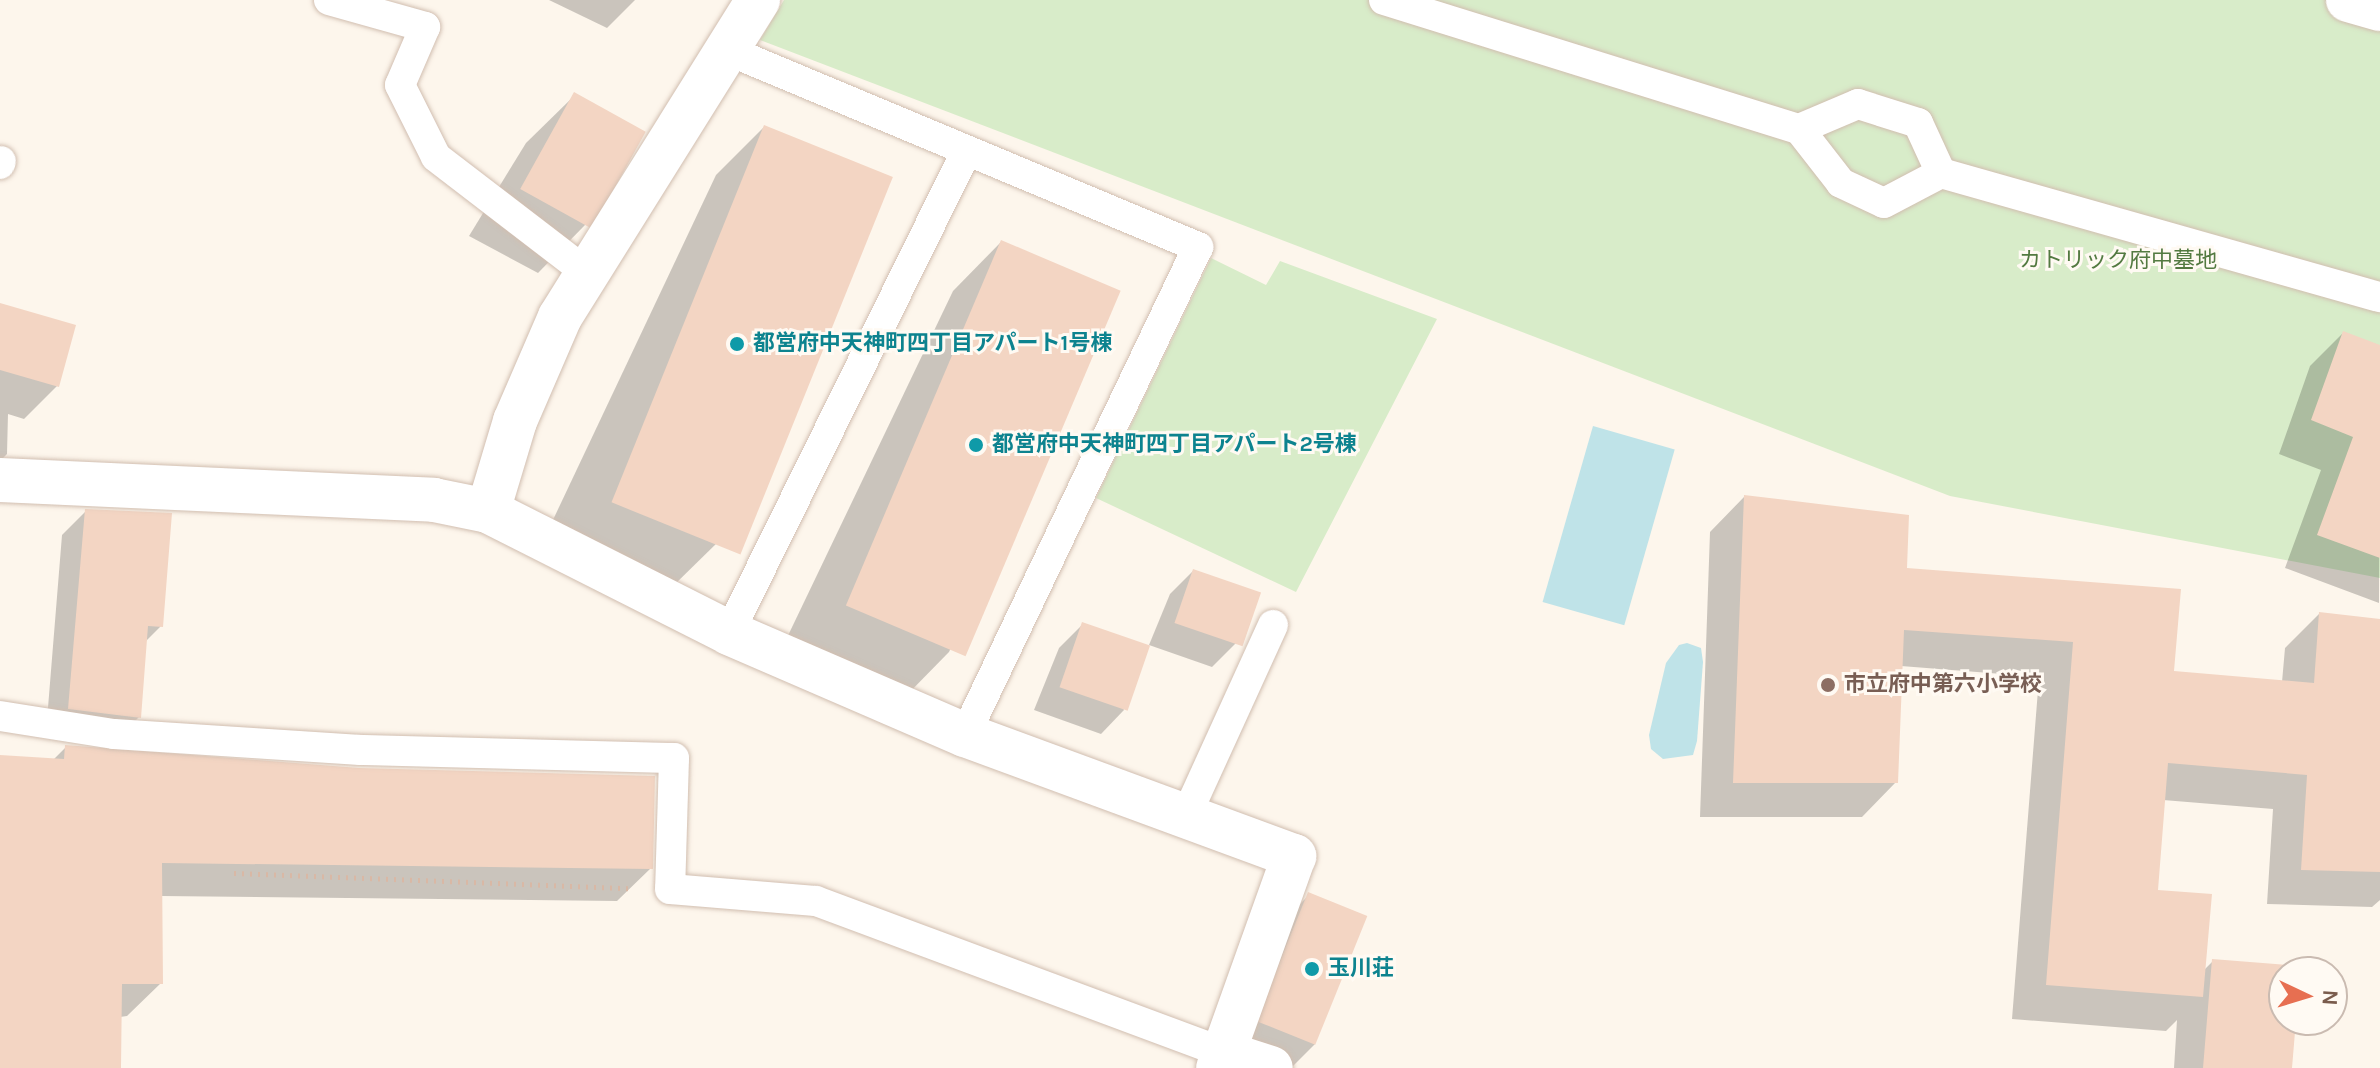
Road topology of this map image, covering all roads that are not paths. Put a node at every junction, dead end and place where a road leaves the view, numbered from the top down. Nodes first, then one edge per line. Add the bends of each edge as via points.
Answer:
1 (329, 0) edge
2 (758, 0) edge
3 (1384, 0) edge
4 (2348, 0) edge
5 (2380, 9) edge
6 (727, 50) junction
7 (1799, 129) junction
8 (967, 150) junction
9 (1941, 173) junction
10 (590, 275) junction
11 (2380, 297) edge
12 (0, 480) edge
13 (488, 511) junction
14 (1273, 625) dead end
15 (729, 633) junction
16 (0, 716) edge
17 (965, 735) junction
18 (1186, 816) junction
19 (1221, 1060) edge
20 (1271, 1068) edge

1 - 10 lane via 425,27 400,85 436,157
2 - 6 street
3 - 7 lane
4 - 5 street
6 - 8 lane
6 - 10 street
7 - 9 lane via 1841,183 1884,203
7 - 9 lane via 1858,104 1918,123
8 - 15 lane
8 - 17 lane via 1198,247
9 - 11 lane
10 - 13 street via 560,317 515,421
12 - 13 street via 434,500
13 - 15 street
14 - 18 lane
15 - 17 street
16 - 19 lane via 114,734 360,750 674,758 670,889 816,901
17 - 18 street
18 - 19 street via 1294,856
19 - 20 street

